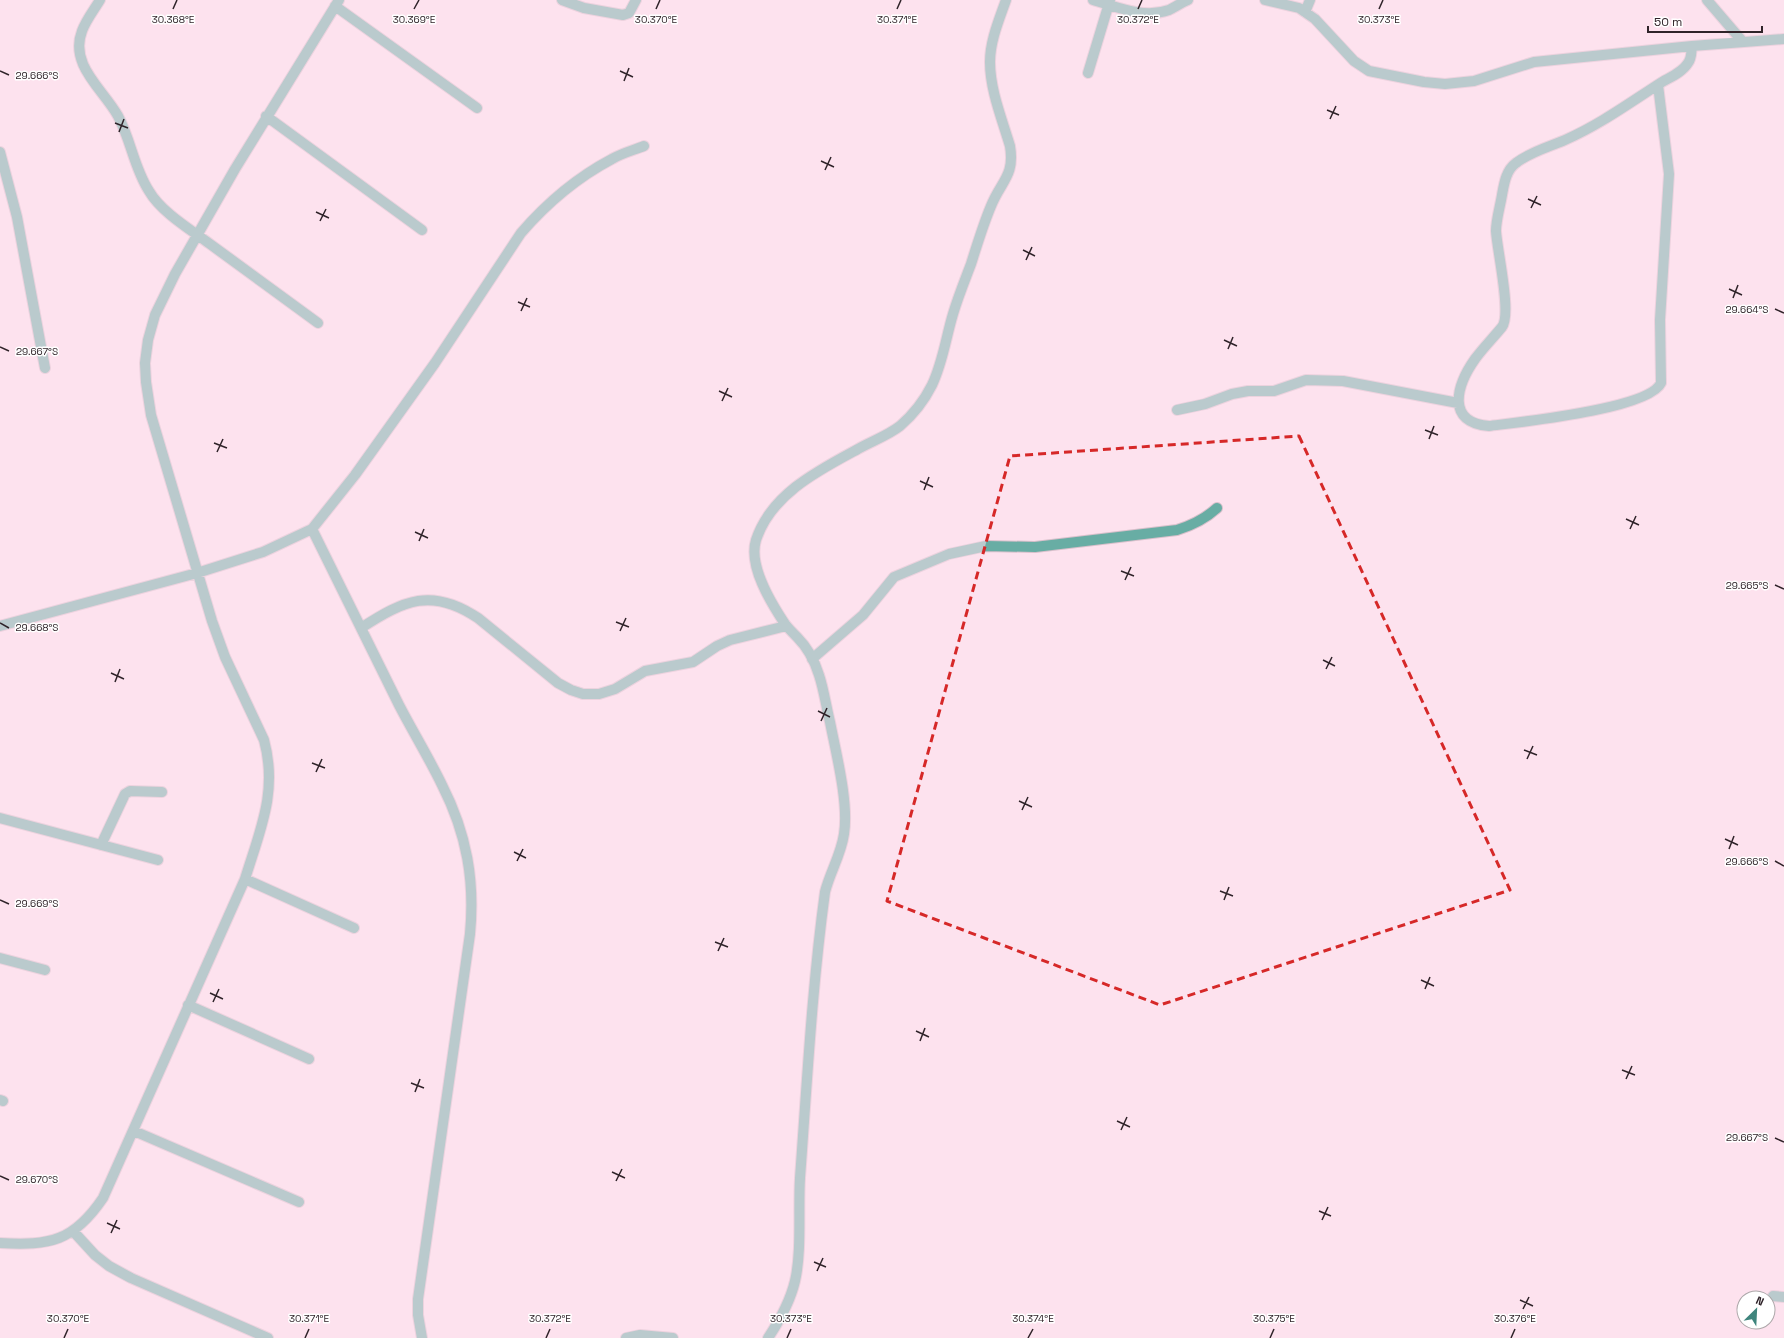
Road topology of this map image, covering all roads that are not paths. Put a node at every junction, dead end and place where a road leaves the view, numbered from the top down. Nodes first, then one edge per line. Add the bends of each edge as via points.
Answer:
1 (100, 0) edge
2 (562, 0) edge
3 (636, 0) edge
4 (1006, 0) edge
5 (1093, 0) edge
6 (1188, 0) edge
7 (1265, 0) edge
8 (1310, 0) edge
9 (1707, 0) edge
10 (1110, 2) edge
11 (337, 3) edge
12 (1305, 12) junction
13 (1784, 39) edge
14 (1743, 42) junction
15 (1692, 46) junction
16 (1088, 73) dead end
17 (1658, 85) junction
18 (477, 108) dead end
19 (266, 116) junction
20 (644, 146) dead end
21 (0, 152) edge
22 (422, 230) dead end
23 (198, 235) junction
24 (318, 323) dead end
25 (45, 368) dead end
26 (1458, 403) junction
27 (1177, 410) dead end
28 (1218, 508) dead end
29 (312, 529) junction
30 (197, 573) junction
31 (0, 626) edge
32 (786, 626) junction
33 (361, 628) junction
34 (812, 659) junction
35 (162, 792) dead end
36 (0, 818) edge
37 (101, 845) junction
38 (158, 860) dead end
39 (245, 879) junction
40 (354, 928) dead end
41 (0, 958) edge
42 (45, 970) dead end
43 (188, 1005) junction
44 (309, 1060) dead end
45 (134, 1131) junction
46 (300, 1202) dead end
47 (73, 1231) junction
48 (0, 1243) edge
49 (268, 1338) edge
50 (422, 1338) edge
51 (626, 1338) edge
52 (673, 1338) edge
53 (768, 1338) edge

1 - 23 street via 82,30 79,41 80,60 127,132 141,176 149,192 157,202
2 - 3 street via 596,11 623,15 629,13
4 - 32 street via 993,39 990,61 991,79 1010,146 1011,170 998,191 985,221 954,312 938,370 921,405 887,436 859,448 814,473 795,487 779,502 761,528 754,552 756,564 760,577
5 - 10 street
6 - 10 street via 1169,10 1154,14 1138,13
7 - 12 street via 1290,5
8 - 12 street
9 - 14 street
10 - 16 street
11 - 18 street
11 - 19 street
12 - 15 street via 1315,19 1359,66 1386,75 1445,84 1474,81 1534,62
13 - 14 street
14 - 15 street
15 - 17 street via 1691,56 1685,67
17 - 26 street via 1586,131 1528,156 1510,168 1503,187 1496,230 1506,305 1503,325 1474,360 1460,391
17 - 26 street via 1669,174 1660,320 1659,388 1648,395 1576,415 1489,426 1480,426 1466,420
19 - 22 street
19 - 23 street
20 - 29 street via 596,168 537,214 521,233 435,362 355,475
21 - 25 street via 17,217
23 - 24 street
23 - 30 street via 155,315 145,363 152,415
26 - 27 street via 1343,381 1306,380 1274,391 1232,394 1205,404
28 - 34 street via 1205,519 1177,530 1035,547 986,546 949,554 894,578 863,615
29 - 30 street via 263,552
29 - 33 street
30 - 31 street
30 - 39 street via 224,657 264,740 270,769 268,801
32 - 33 street via 730,640 693,662 646,672 615,689 599,694 583,694 558,683 478,618 465,609 444,602 407,602
32 - 34 street via 799,638
33 - 50 street via 443,786 459,827 471,878 473,904 470,934 418,1299
34 - 53 street via 823,689 836,752 845,832 830,875 823,910 812,1009 796,1279 791,1297
35 - 37 street via 130,791 125,794
36 - 37 street
37 - 38 street
39 - 40 street
39 - 43 street
41 - 42 street
43 - 44 street
43 - 45 street
45 - 46 street
45 - 47 street via 103,1198 84,1223
47 - 48 street via 56,1239 29,1244
47 - 49 street via 109,1266
51 - 52 street via 640,1335

